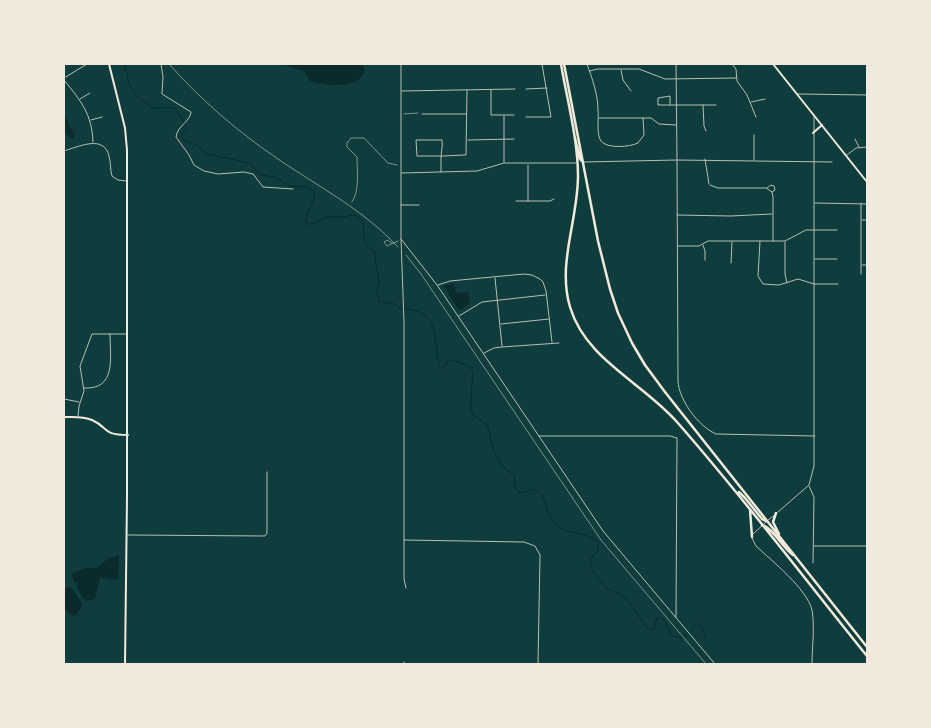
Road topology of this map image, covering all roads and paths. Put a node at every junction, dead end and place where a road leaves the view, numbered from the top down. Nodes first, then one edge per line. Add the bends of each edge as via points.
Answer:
1 (87, 64) edge
2 (109, 64) edge
3 (161, 64) edge
4 (169, 64) edge
5 (401, 64) edge
6 (542, 64) edge
7 (562, 64) edge
8 (587, 64) edge
9 (676, 64) edge
10 (732, 64) edge
11 (773, 64) edge
12 (621, 69) junction
13 (590, 71) junction
14 (736, 78) junction
15 (64, 79) edge
16 (676, 79) junction
17 (547, 88) junction
18 (514, 89) dead end
19 (526, 89) dead end
20 (467, 90) junction
21 (491, 90) junction
22 (401, 91) junction
23 (631, 91) dead end
24 (90, 93) dead end
25 (797, 94) junction
26 (867, 95) edge
27 (670, 96) junction
28 (676, 96) junction
29 (79, 99) junction
30 (765, 100) dead end
31 (751, 102) junction
32 (676, 104) junction
33 (670, 105) junction
34 (703, 105) junction
35 (716, 105) dead end
36 (401, 114) junction
37 (422, 114) joint
38 (467, 114) junction
39 (504, 115) junction
40 (514, 115) dead end
41 (756, 116) dead end
42 (815, 116) junction
43 (102, 117) dead end
44 (526, 117) dead end
45 (598, 118) junction
46 (643, 118) junction
47 (90, 120) junction
48 (676, 125) junction
49 (822, 125) junction
50 (706, 130) dead end
51 (814, 133) junction
52 (573, 134) junction
53 (754, 135) dead end
54 (504, 139) junction
55 (514, 139) dead end
56 (854, 139) dead end
57 (467, 140) junction
58 (93, 143) junction
59 (867, 147) edge
60 (859, 148) junction
61 (64, 151) edge
62 (846, 155) junction
63 (441, 156) junction
64 (705, 159) junction
65 (677, 160) junction
66 (754, 160) junction
67 (814, 160) junction
68 (583, 162) junction
69 (832, 162) dead end
70 (504, 163) junction
71 (577, 163) junction
72 (528, 164) junction
73 (401, 165) junction
74 (441, 172) junction
75 (401, 173) junction
76 (127, 181) junction
77 (867, 182) edge
78 (710, 185) junction
79 (708, 188) dead end
80 (766, 188) junction
81 (293, 189) dead end
82 (771, 192) junction
83 (554, 199) dead end
84 (516, 201) dead end
85 (528, 201) junction
86 (352, 202) dead end
87 (814, 203) junction
88 (861, 203) junction
89 (867, 204) edge
90 (400, 205) junction
91 (419, 205) dead end
92 (773, 214) junction
93 (677, 215) junction
94 (861, 220) junction
95 (867, 220) edge
96 (814, 230) junction
97 (837, 230) dead end
98 (401, 239) junction
99 (732, 241) junction
100 (760, 241) junction
101 (773, 241) junction
102 (785, 241) junction
103 (393, 243) junction
104 (703, 244) junction
105 (677, 246) junction
106 (400, 248) dead end
107 (403, 252) dead end
108 (814, 259) junction
109 (837, 259) dead end
110 (705, 260) dead end
111 (732, 263) dead end
112 (861, 265) junction
113 (867, 265) edge
114 (861, 274) dead end
115 (494, 277) junction
116 (787, 282) junction
117 (814, 284) junction
118 (838, 284) dead end
119 (437, 286) junction
120 (547, 295) junction
121 (498, 300) junction
122 (458, 316) junction
123 (549, 318) junction
124 (500, 324) junction
125 (110, 334) junction
126 (128, 334) junction
127 (552, 342) junction
128 (559, 343) dead end
129 (502, 347) junction
130 (484, 354) junction
131 (84, 388) junction
132 (64, 399) edge
133 (80, 403) junction
134 (78, 417) junction
135 (64, 418) edge
136 (128, 435) junction
137 (530, 436) junction
138 (538, 436) junction
139 (815, 436) junction
140 (561, 469) junction
141 (266, 472) dead end
142 (554, 472) junction
143 (809, 485) junction
144 (734, 488) junction
145 (750, 508) junction
146 (776, 514) junction
147 (767, 521) junction
148 (762, 525) junction
149 (127, 535) junction
150 (752, 537) junction
151 (404, 540) junction
152 (782, 540) junction
153 (814, 546) junction
154 (867, 546) edge
155 (796, 558) junction
156 (814, 562) dead end
157 (406, 588) dead end
158 (676, 618) junction
159 (867, 647) edge
160 (867, 656) edge
161 (124, 664) edge
162 (538, 664) edge
163 (706, 664) edge
164 (715, 664) edge
165 (812, 664) edge

1 - 15 street
2 - 76 main road via 126,135
3 - 81 street via 164,78 162,94 191,114 176,137 196,167 211,174 252,174 266,189
4 - 103 path via 247,137 362,213
5 - 22 street
6 - 17 street
7 - 52 highway
7 - 68 highway
8 - 13 street
9 - 16 street
10 - 14 street
11 - 25 main road
12 - 13 street
12 - 16 street via 639,69 662,79
12 - 23 street via 624,82
13 - 45 street
14 - 16 street
14 - 31 street
15 - 29 street
16 - 28 street
17 - 19 street
17 - 44 street via 551,117
18 - 21 street
20 - 21 street
20 - 22 street
20 - 38 street
21 - 39 street via 491,115
22 - 36 street
24 - 29 street
25 - 26 street
25 - 42 main road
27 - 28 street
27 - 33 street
27 - 33 street via 658,97 657,104
28 - 32 street
29 - 47 street
30 - 31 street
31 - 41 street
32 - 33 street
32 - 34 street
32 - 48 street
34 - 35 street
34 - 50 street
36 - 37 path
36 - 73 street
37 - 38 street
38 - 57 street
39 - 40 street
39 - 54 street
42 - 49 main road
42 - 51 street
43 - 47 street
45 - 46 street
45 - 46 street via 600,140 612,146 640,142 644,136
46 - 48 street via 651,118 662,125
47 - 58 street
48 - 65 street
49 - 51 main road
49 - 62 main road
51 - 67 street
52 - 68 highway
52 - 71 highway
53 - 66 street
54 - 55 street
54 - 57 street
54 - 70 street
56 - 60 street
57 - 63 street via 466,155
58 - 61 street
58 - 76 street via 107,151 113,178
59 - 60 street
60 - 62 street
62 - 77 main road
63 - 63 street via 417,156 416,140 442,140
63 - 74 street
64 - 65 street
64 - 66 street
64 - 78 street
65 - 68 street
65 - 93 street
66 - 67 street
67 - 69 street
67 - 87 street
68 - 147 highway via 606,277 632,343 656,381
70 - 72 street
70 - 74 street via 477,171
71 - 72 street
71 - 144 highway via 576,200 566,274 567,295 575,320 594,349 663,407
72 - 85 street
73 - 75 street
73 - 86 path via 388,163 364,138 351,138 347,147 357,157 358,172 356,196
74 - 75 street
75 - 90 street
76 - 126 main road
78 - 79 street
78 - 80 street via 718,188
80 - 82 street
80 - 82 street via 774,186 775,190
82 - 92 street
83 - 85 street
84 - 85 street
87 - 88 street
87 - 96 street
88 - 89 street
88 - 94 street
90 - 91 street
90 - 98 street
92 - 93 street
92 - 101 street
93 - 105 street
94 - 95 street
94 - 112 street
96 - 97 street
96 - 102 street via 804,230
96 - 108 street
98 - 103 path
98 - 119 street
98 - 151 street
99 - 100 street
99 - 104 street
99 - 111 street
100 - 101 street
100 - 116 street via 758,276 761,282 766,285
101 - 102 street
102 - 116 street
103 - 106 path
104 - 105 street
104 - 110 street
105 - 139 street via 678,388 682,400 706,429 716,434
107 - 137 path
108 - 109 street
108 - 117 street
112 - 113 street
112 - 114 street
115 - 119 street via 450,281
115 - 120 street via 524,274 540,279
115 - 121 street
116 - 117 street via 798,279
117 - 118 street
117 - 139 street
119 - 122 street
120 - 121 street
120 - 123 street
121 - 122 street via 478,303
121 - 124 street
122 - 130 street
123 - 124 street
123 - 127 street
124 - 129 street
125 - 126 street
125 - 131 street via 108,376 104,383
125 - 131 street via 92,334 80,366
126 - 136 main road
127 - 128 street
127 - 129 street
129 - 130 street
130 - 138 street
131 - 133 street
132 - 133 street
133 - 134 street
134 - 135 main road
134 - 136 main road via 93,420 110,434
136 - 149 main road
137 - 138 path
137 - 142 path
138 - 140 street
138 - 158 street via 676,437
139 - 143 street via 814,466
140 - 142 path
140 - 158 street via 612,542
141 - 149 street via 265,536
142 - 163 path via 601,539
143 - 146 street
143 - 153 street via 814,497
144 - 145 highway
144 - 147 highway
145 - 148 highway
145 - 150 highway
146 - 147 street
146 - 152 highway via 773,522
147 - 148 street
147 - 152 highway
148 - 150 street
148 - 155 highway via 767,526
148 - 160 highway
149 - 161 main road
150 - 165 street via 756,546 809,601 813,618
151 - 157 street
151 - 162 street via 524,542 535,546 540,555
152 - 155 highway
153 - 154 street
153 - 156 street
155 - 159 highway
158 - 164 street

